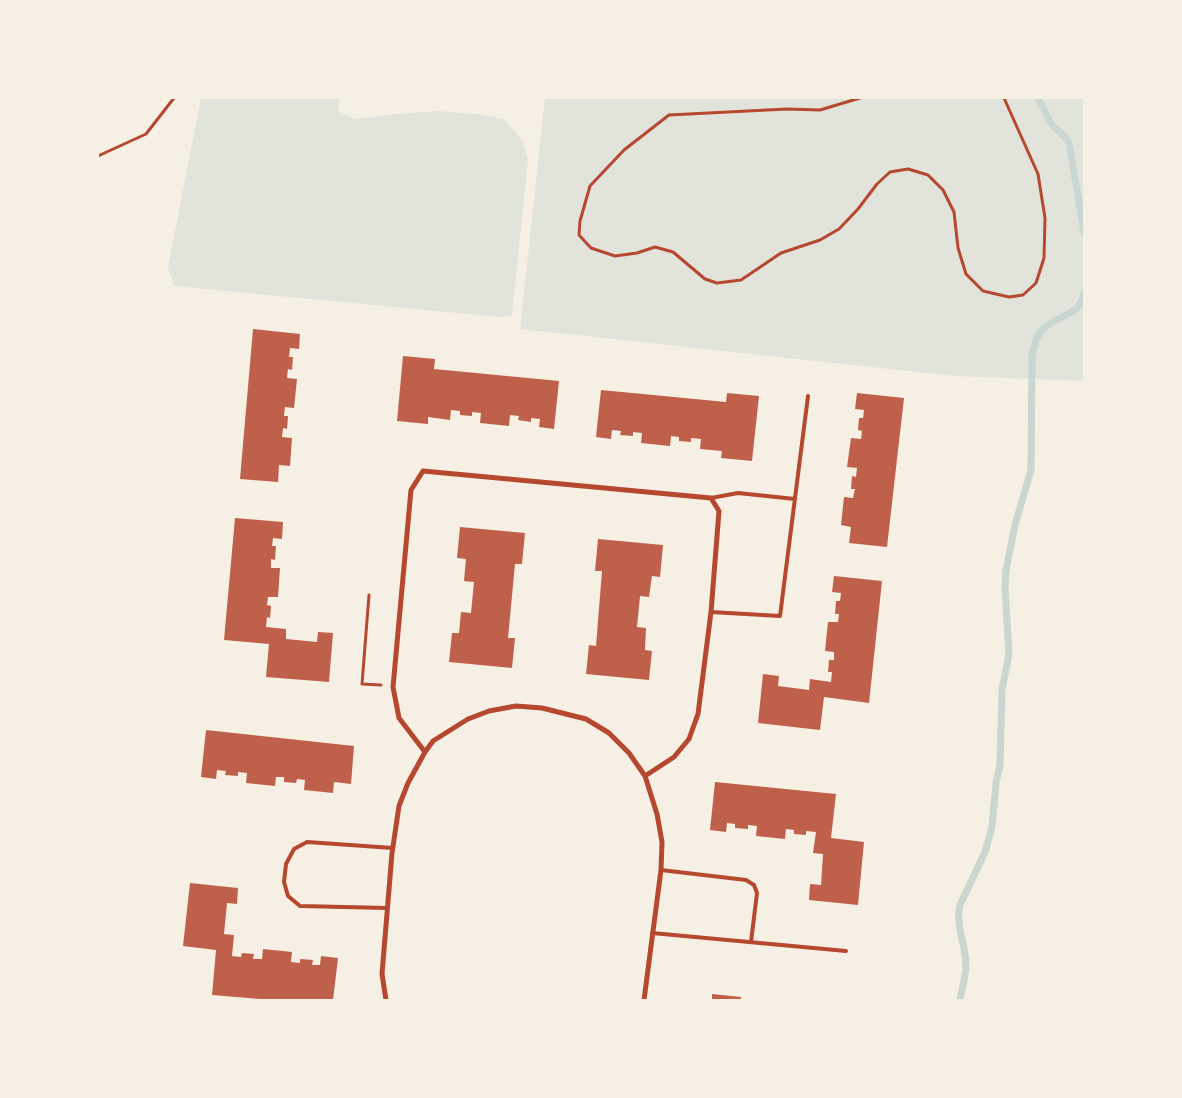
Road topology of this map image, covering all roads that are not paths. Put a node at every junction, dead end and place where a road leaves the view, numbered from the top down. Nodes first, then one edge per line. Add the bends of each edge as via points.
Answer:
1 (808, 396) dead end
2 (711, 498) junction
3 (795, 499) junction
4 (711, 612) junction
5 (425, 752) junction
6 (645, 776) junction
7 (393, 848) junction
8 (660, 870) junction
9 (387, 908) junction
10 (652, 933) junction
11 (751, 942) junction
12 (846, 951) dead end
13 (386, 1000) edge
14 (644, 1000) edge

1 - 3 lane
2 - 3 lane via 738,493
2 - 4 street via 719,511
2 - 5 street via 423,471 411,490 393,688 400,718
3 - 4 lane via 780,616
4 - 6 street via 698,714 689,739 674,757
5 - 6 street via 433,741 468,719 489,711 516,706 542,708 586,719 609,733 629,752
5 - 7 street via 399,806
6 - 8 street via 662,842
7 - 9 street
7 - 9 lane via 307,842 294,849 286,864 284,882 288,896 300,906
8 - 10 street
8 - 11 lane via 746,880 754,885 757,893
9 - 13 street via 382,974
10 - 11 lane
10 - 14 street
11 - 12 lane

